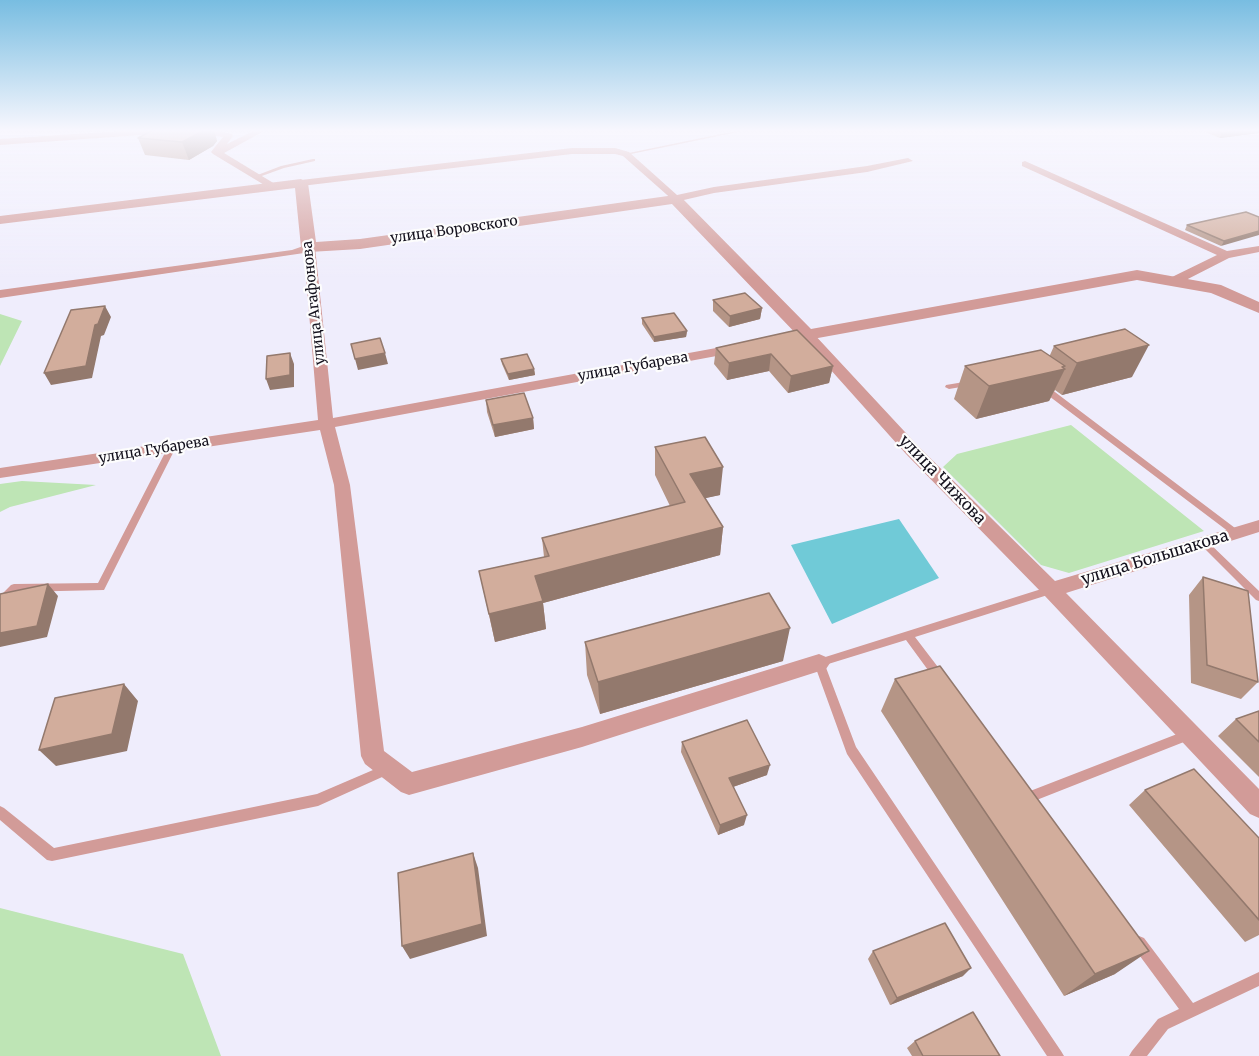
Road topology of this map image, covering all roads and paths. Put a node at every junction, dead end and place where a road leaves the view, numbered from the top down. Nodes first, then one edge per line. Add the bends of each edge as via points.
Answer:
1 (262, 179) edge
2 (332, 179) edge
3 (654, 179) edge
4 (799, 179) edge
5 (1059, 179) edge
6 (301, 183) junction
7 (275, 187) junction
8 (675, 199) junction
9 (0, 220) edge
10 (309, 248) junction
11 (1259, 249) edge
12 (1226, 255) junction
13 (1176, 280) junction
14 (0, 294) edge
15 (1259, 308) edge
16 (807, 335) junction
17 (771, 342) edge
18 (748, 346) edge
19 (980, 381) edge
20 (1041, 386) edge
21 (949, 387) dead end
22 (326, 424) junction
23 (172, 447) junction
24 (0, 473) edge
25 (1259, 526) edge
26 (1236, 533) junction
27 (1204, 543) junction
28 (1051, 590) junction
29 (1259, 597) edge
30 (0, 602) edge
31 (908, 635) junction
32 (819, 663) junction
33 (951, 692) edge
34 (1190, 734) junction
35 (389, 768) junction
36 (1029, 797) edge
37 (1259, 806) edge
38 (0, 812) edge
39 (1134, 936) edge
40 (1259, 979) edge
41 (1190, 1011) junction
42 (1056, 1056) edge
43 (1137, 1056) edge

1 - 7 street
2 - 6 street
3 - 8 street, улица Чижова
4 - 8 street, улица Воровского
5 - 12 street
6 - 7 street
6 - 10 street, улица Агафонова
7 - 9 street
8 - 10 street, улица Воровского
8 - 16 street, улица Чижова
10 - 14 street, улица Воровского
10 - 22 street, улица Агафонова
11 - 12 street
12 - 13 street
13 - 15 street via 1215,289
13 - 16 street via 1137,275
16 - 17 street
16 - 28 street, улица Чижова via 912,450
18 - 22 street, улица Губарева
19 - 21 lane
20 - 26 lane
22 - 23 street, улица Губарева
22 - 35 street, улица Агафонова via 342,485 373,756
23 - 24 street, улица Губарева
23 - 30 lane via 102,587 15,588
25 - 26 street, улица Большакова
26 - 27 street, улица Большакова
27 - 28 street, улица Большакова
27 - 29 lane
28 - 31 lane
28 - 34 street, улица Чижова
31 - 32 lane
31 - 33 lane
32 - 35 street via 582,737 409,784
32 - 42 lane via 851,750
34 - 36 lane
34 - 37 street, улица Чижова
35 - 38 lane via 318,800 51,855
39 - 41 lane
40 - 41 lane
41 - 43 lane via 1163,1024

